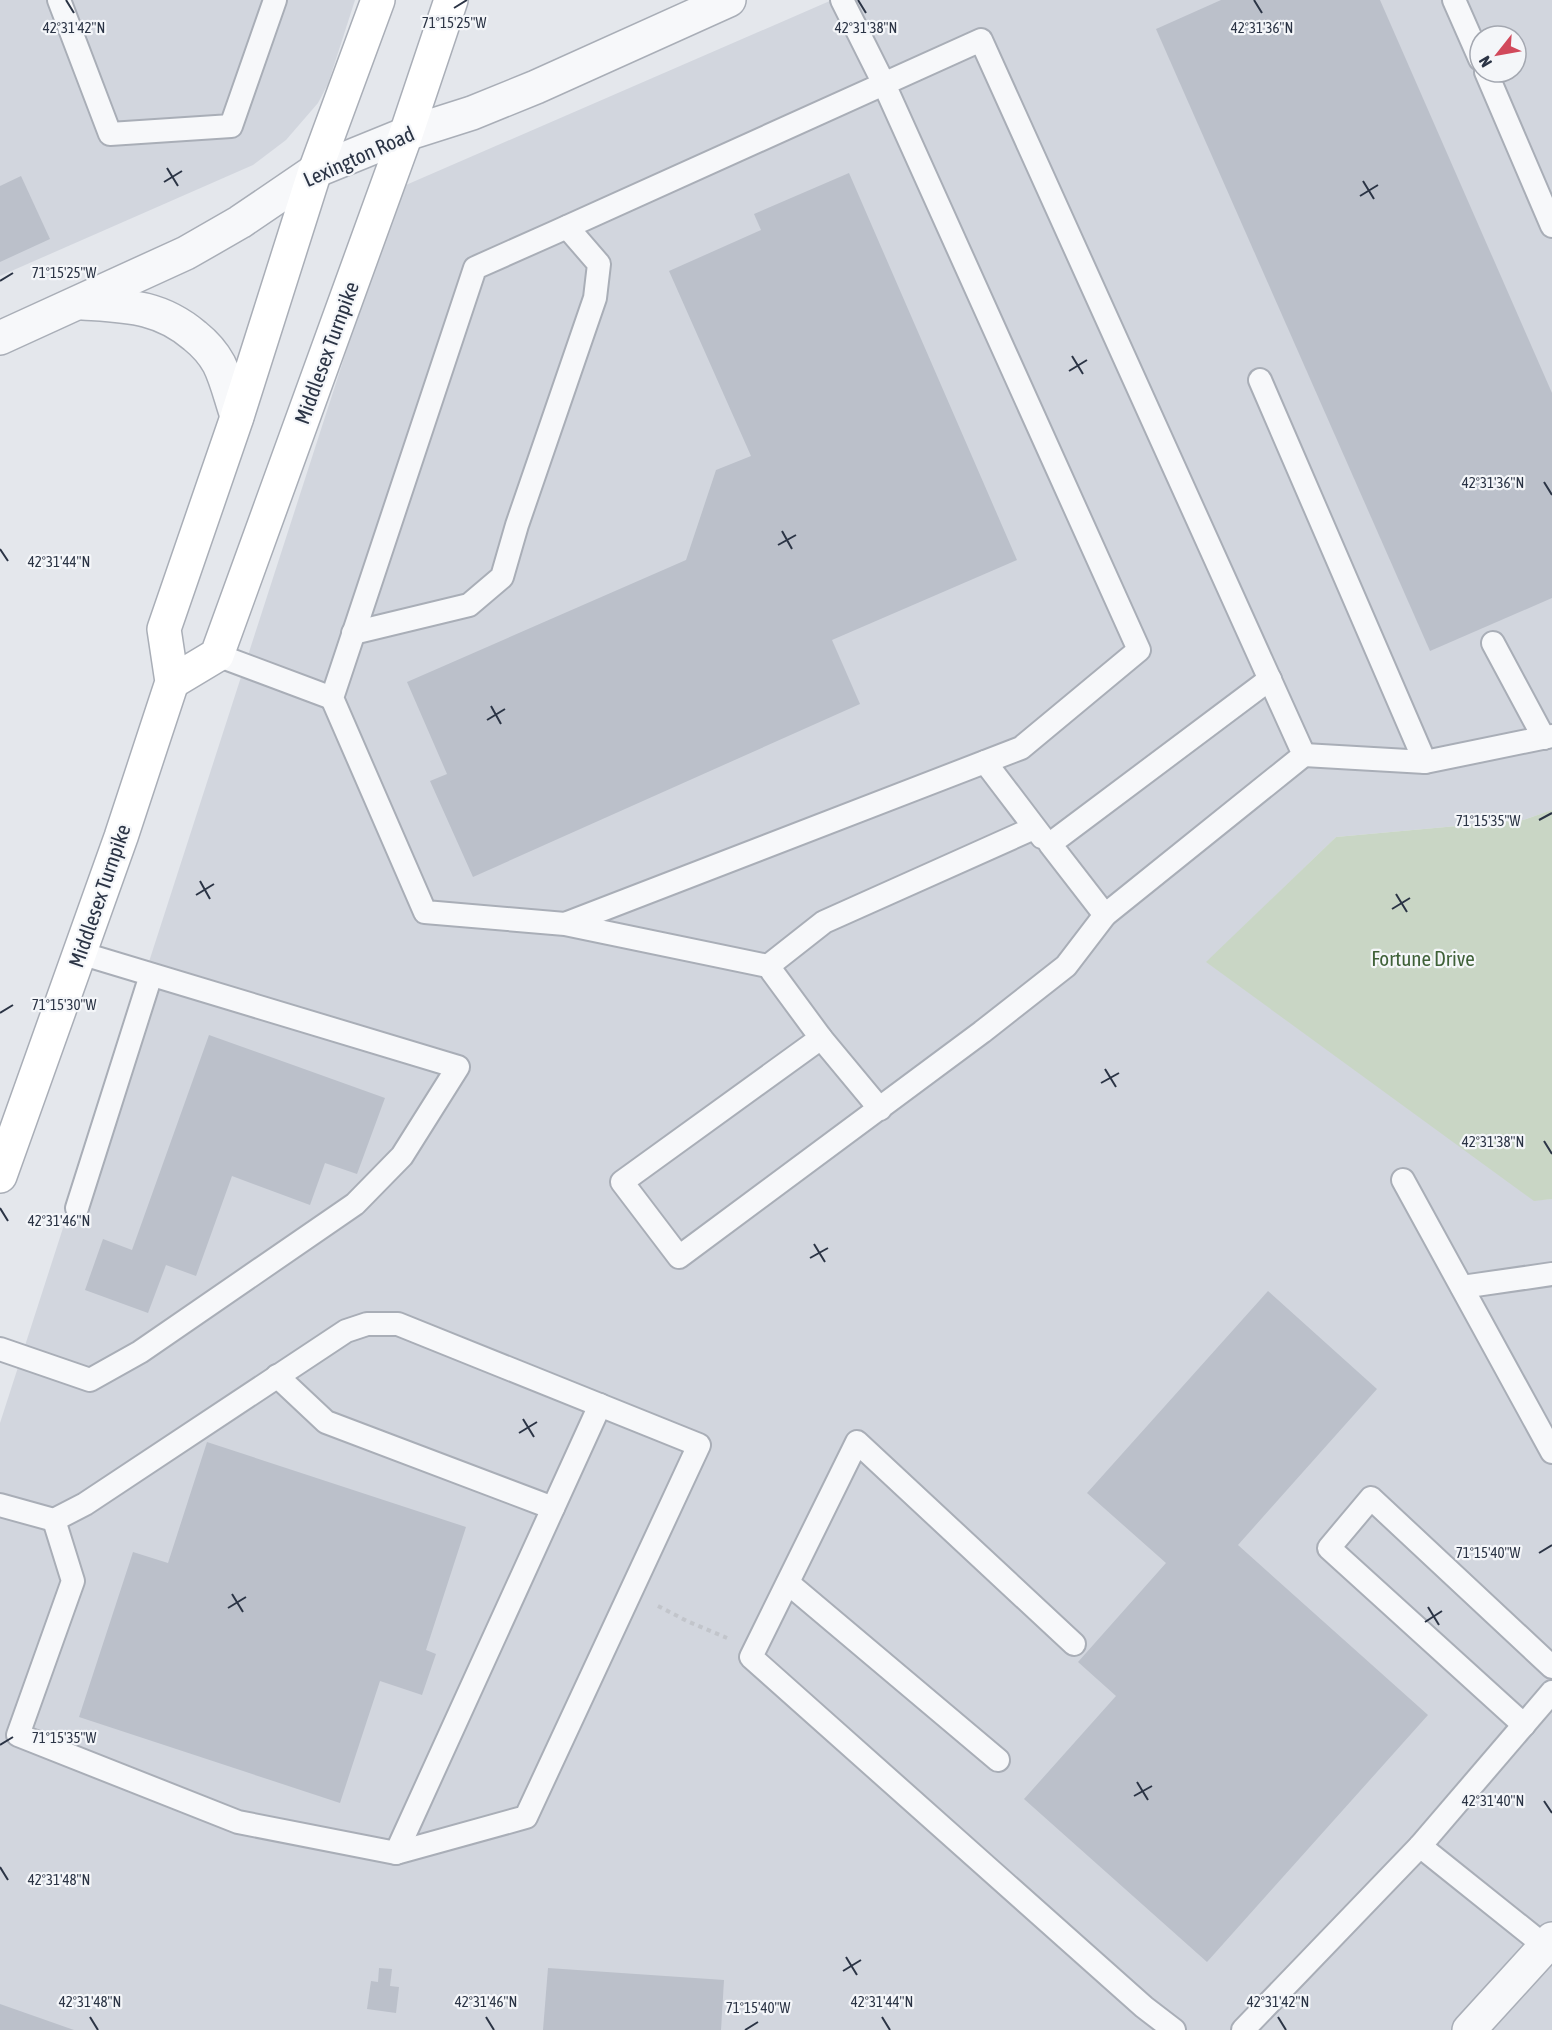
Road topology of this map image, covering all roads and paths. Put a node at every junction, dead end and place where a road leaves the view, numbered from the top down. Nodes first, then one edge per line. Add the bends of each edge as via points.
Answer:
1 (59, 0) edge
2 (275, 0) edge
3 (378, 0) edge
4 (451, 0) edge
5 (729, 0) edge
6 (843, 0) edge
7 (1454, 0) edge
8 (1468, 32) edge
9 (884, 84) junction
10 (1491, 84) edge
11 (406, 134) junction
12 (315, 171) junction
13 (1552, 226) edge
14 (567, 227) junction
15 (78, 303) junction
16 (0, 338) edge
17 (1260, 380) dead end
18 (237, 416) junction
19 (353, 633) junction
20 (1494, 643) dead end
21 (217, 655) junction
22 (1270, 679) junction
23 (172, 682) junction
24 (332, 698) junction
25 (1548, 737) edge
26 (1304, 755) junction
27 (985, 762) junction
28 (1425, 762) junction
29 (1034, 828) junction
30 (1050, 844) junction
31 (1105, 915) junction
32 (565, 924) junction
33 (80, 953) junction
34 (768, 966) junction
35 (151, 975) junction
36 (821, 1038) junction
37 (880, 1108) junction
38 (0, 1176) edge
39 (1403, 1180) dead end
40 (77, 1208) dead end
41 (1552, 1274) edge
42 (1462, 1287) junction
43 (0, 1349) edge
44 (277, 1376) junction
45 (600, 1405) junction
46 (1552, 1452) edge
47 (0, 1505) edge
48 (553, 1508) junction
49 (54, 1520) junction
50 (789, 1583) junction
51 (630, 1592) junction
52 (1074, 1644) dead end
53 (756, 1646) junction
54 (1552, 1667) edge
55 (1552, 1692) edge
56 (1524, 1725) junction
57 (998, 1760) dead end
58 (1420, 1846) junction
59 (396, 1853) junction
60 (1549, 1943) edge
61 (1174, 2030) edge
62 (1243, 2030) edge
63 (1469, 2030) edge

1 - 2 lane via 110,134 231,126
3 - 12 main road, Middlesex Turnpike
4 - 11 main road, Middlesex Turnpike
5 - 11 street, Lexington Road via 536,87
6 - 9 lane
7 - 8 lane
9 - 14 lane
9 - 22 lane via 981,40
9 - 27 lane via 1139,650 1021,748
10 - 13 lane
11 - 12 street, Lexington Road
11 - 21 main road, Middlesex Turnpike
12 - 15 street, Lexington Road via 186,253
12 - 18 main road, Middlesex Turnpike
14 - 19 lane via 474,268
14 - 19 lane via 599,264 595,298 502,577 470,605
15 - 16 street, Lexington Road
15 - 18 street via 134,306 179,323 207,346 218,363
17 - 28 lane
18 - 23 main road, Middlesex Turnpike via 164,629
19 - 24 lane
20 - 25 lane
21 - 23 main road
21 - 24 lane
22 - 26 lane
22 - 30 lane
23 - 33 main road, Middlesex Turnpike
24 - 32 lane via 425,912
25 - 28 lane
26 - 28 lane
26 - 31 lane
27 - 29 lane
27 - 32 lane
29 - 30 lane
29 - 34 lane via 824,922
30 - 31 lane
31 - 37 lane via 1066,966
32 - 34 lane
33 - 35 lane
33 - 38 main road, Middlesex Turnpike
34 - 36 lane
35 - 40 lane
35 - 43 lane via 458,1067 402,1156 355,1204 140,1352 90,1380
36 - 37 lane
36 - 37 lane via 622,1182 679,1257
39 - 42 lane
41 - 42 lane
42 - 46 lane
44 - 45 lane via 346,1331 367,1324 398,1324
44 - 48 lane via 326,1422
44 - 49 lane
45 - 48 lane
45 - 51 lane via 699,1445
47 - 49 lane
48 - 59 lane
49 - 59 lane via 73,1581 18,1735 238,1822
50 - 52 lane via 857,1442
50 - 53 lane
50 - 57 lane
51 - 53 path via 687,1622
51 - 59 lane via 526,1817
53 - 61 lane via 751,1657
54 - 56 lane via 1371,1498 1329,1548
55 - 56 lane
56 - 58 lane
58 - 60 lane
58 - 62 lane
60 - 63 street

